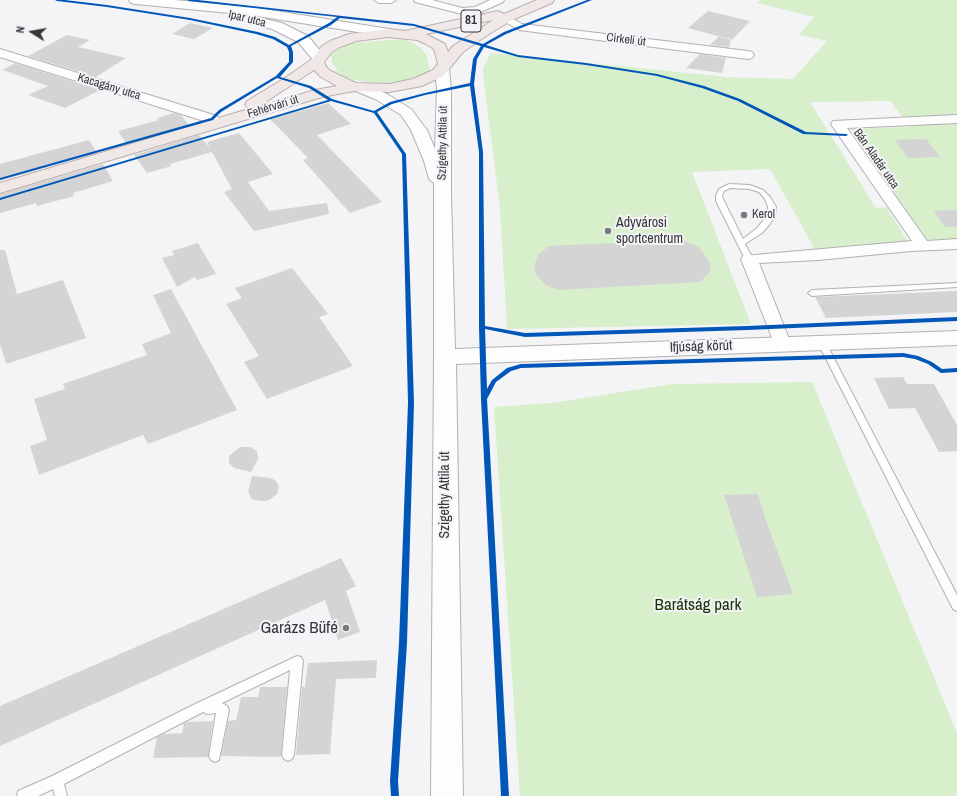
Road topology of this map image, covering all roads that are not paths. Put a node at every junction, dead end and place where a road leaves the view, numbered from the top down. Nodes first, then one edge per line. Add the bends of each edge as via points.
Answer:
1 (135, 0) edge
2 (379, 0) edge
3 (391, 0) edge
4 (419, 0) edge
5 (499, 0) edge
6 (548, 0) edge
7 (165, 1) edge
8 (534, 6) junction
9 (506, 18) junction
10 (389, 33) junction
11 (407, 34) junction
12 (0, 53) edge
13 (748, 55) dead end
14 (318, 60) junction
15 (444, 66) junction
16 (357, 88) junction
17 (957, 119) edge
18 (216, 124) junction
19 (0, 188) edge
20 (442, 193) junction
21 (742, 243) junction
22 (957, 244) edge
23 (922, 245) junction
24 (749, 259) junction
25 (957, 286) edge
26 (812, 293) dead end
27 (956, 339) edge
28 (822, 343) junction
29 (782, 344) junction
30 (445, 357) junction
31 (957, 606) edge
32 (195, 710) junction
33 (288, 755) dead end
34 (215, 756) dead end
35 (57, 781) junction
36 (23, 796) edge
37 (61, 796) edge
38 (447, 796) edge

1 - 7 street, Ipar utca
2 - 3 street
4 - 5 street via 462,11 477,10
6 - 8 main road, Fehérvári út / 81
7 - 10 street, Ipar utca via 250,11
7 - 14 street, Ipar utca via 277,26 303,39
8 - 9 main road, Fehérvári út / 81
8 - 11 main road, Fehérvári út / 81
9 - 13 street, Cirkeli út via 519,27
9 - 15 main road, Fehérvári út / 81 via 468,41
10 - 11 main road, Fehérvári út / 81
10 - 14 main road, Fehérvári út / 81 via 366,34 344,40 327,49
11 - 15 main road, Fehérvári út / 81 via 431,41 440,47
12 - 18 street, Kacagány utca via 212,119
14 - 16 main road, Fehérvári út / 81 via 321,70 326,74
14 - 18 main road, Fehérvári út / 81 via 277,90
15 - 16 main road, Fehérvári út / 81 via 428,79 403,86
15 - 20 street, Szigethy Attila út
16 - 18 main road, Fehérvári út / 81 via 320,93
16 - 20 street, Szigethy Attila út via 382,97 406,112 419,130
17 - 23 street, Bán Aladár utca via 838,124
18 - 19 main road, Fehérvári út / 81
20 - 30 street, Szigethy Attila út
21 - 21 lane via 766,223 771,216 772,207 761,191 750,187 729,186 721,190 720,201
21 - 24 lane
22 - 23 street
23 - 24 street
24 - 29 street
25 - 26 lane
27 - 28 street, Ifjúság körút
28 - 29 street, Ifjúság körút
28 - 31 lane
29 - 30 street, Ifjúság körút
30 - 38 street, Szigethy Attila út
32 - 33 lane via 297,661
32 - 34 lane via 218,707 223,710
32 - 35 lane
35 - 36 lane
35 - 37 lane

